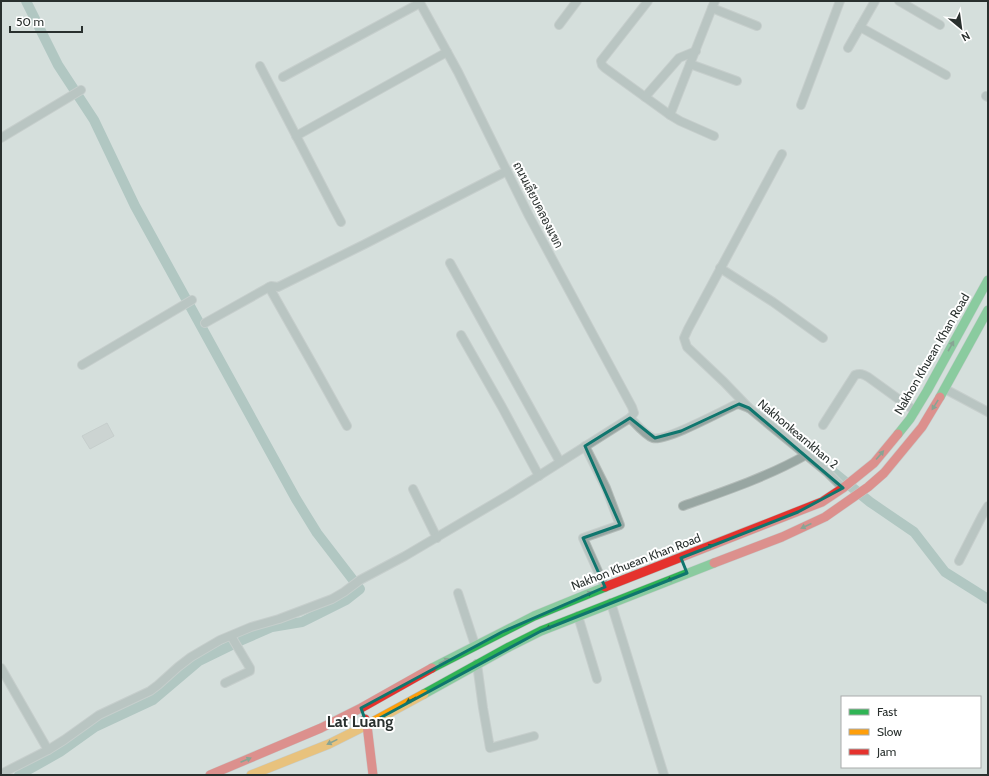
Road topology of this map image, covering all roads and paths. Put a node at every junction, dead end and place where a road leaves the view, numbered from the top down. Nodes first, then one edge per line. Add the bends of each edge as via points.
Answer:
1 (577, 1) edge
2 (648, 1) edge
3 (840, 1) edge
4 (875, 1) edge
5 (899, 1) edge
6 (420, 2) edge
7 (714, 5) edge
8 (559, 25) dead end
9 (940, 25) dead end
10 (757, 26) dead end
11 (860, 27) junction
12 (848, 48) dead end
13 (696, 51) junction
14 (447, 52) junction
15 (690, 64) junction
16 (260, 66) dead end
17 (946, 75) dead end
18 (284, 77) dead end
19 (736, 81) dead end
20 (77, 92) dead end
21 (645, 96) junction
22 (801, 105) dead end
23 (670, 115) junction
24 (296, 136) junction
25 (714, 136) dead end
26 (1, 138) edge
27 (782, 154) dead end
28 (507, 171) junction
29 (341, 222) dead end
30 (450, 263) dead end
31 (720, 268) junction
32 (986, 286) edge
33 (269, 287) junction
34 (188, 302) dead end
35 (988, 310) edge
36 (205, 323) dead end
37 (461, 335) dead end
38 (823, 338) dead end
39 (82, 365) dead end
40 (945, 389) junction
41 (749, 408) junction
42 (915, 411) junction
43 (988, 412) edge
44 (630, 418) junction
45 (823, 425) dead end
46 (347, 426) dead end
47 (585, 446) junction
48 (806, 455) junction
49 (560, 462) junction
50 (539, 476) junction
51 (843, 488) junction
52 (413, 489) dead end
53 (683, 506) dead end
54 (988, 506) edge
55 (437, 538) junction
56 (681, 558) junction
57 (959, 561) dead end
58 (687, 573) junction
59 (605, 587) junction
60 (458, 593) dead end
61 (611, 603) junction
62 (578, 616) junction
63 (234, 641) junction
64 (475, 645) junction
65 (477, 664) junction
66 (1, 668) edge
67 (419, 675) junction
68 (597, 679) dead end
69 (225, 683) dead end
70 (428, 691) junction
71 (361, 708) junction
72 (367, 725) junction
73 (534, 736) dead end
74 (48, 750) junction
75 (1, 774) edge
76 (210, 775) edge
77 (251, 775) edge
78 (373, 775) edge
79 (664, 775) edge

1 - 8 street
2 - 21 street via 601,60 605,68
3 - 22 street
4 - 11 street
5 - 9 street
6 - 14 street, ถนนเลียบคลองแขก
6 - 18 street
7 - 10 street
7 - 13 street
11 - 12 street
11 - 17 street
13 - 15 street
13 - 21 street via 679,58
14 - 24 street
14 - 28 street, ถนนเลียบคลองแขก
15 - 19 street
15 - 23 street
16 - 24 street
20 - 26 street
21 - 23 street
23 - 25 street
24 - 29 street
27 - 31 street
28 - 33 street via 278,287
28 - 44 street, ถนนเลียบคลองแขก via 632,407 634,413
30 - 49 street
31 - 38 street
31 - 41 street via 684,338 687,347
42 -> 32 main road, Nakhon Khuean Khan Road
33 - 36 street
33 - 46 street
34 - 39 street
35 - 40 main road
37 - 50 street
40 - 43 street
40 -> 58 main road via 922,427 884,473 840,508 782,537
41 - 44 street, Nakhonkearnkhan 2 via 735,404 681,431 655,438 648,435
41 - 48 street, Nakhonkearnkhan 2
42 - 45 street via 860,374 855,375
51 -> 42 main road, Nakhon Khuean Khan Road via 874,463
44 - 47 street
47 - 49 street
47 - 59 street via 606,488 620,525 583,538
48 - 51 street, Nakhonkearnkhan 2
48 - 53 street via 761,478
49 - 50 street
50 - 55 street
56 -> 51 main road, Nakhon Khuean Khan Road via 822,502
52 - 55 street
54 - 57 street
55 - 63 street via 360,580 332,599 251,627
56 - 58 main road
56 - 59 main road, Nakhon Khuean Khan Road
58 -> 61 main road
64 -> 59 main road, Nakhon Khuean Khan Road via 534,616
60 - 64 street
61 - 62 main road
61 - 79 street
62 -> 65 main road
62 - 68 street
63 - 69 street via 250,671
63 - 74 street via 220,640 191,657 150,691 99,715
67 -> 64 main road, Nakhon Khuean Khan Road
65 - 70 main road
65 - 73 street via 490,748
66 - 74 street
67 - 70 main road
67 - 71 main road, Nakhon Khuean Khan Road
70 -> 72 main road
71 - 72 main road
76 -> 71 main road, Nakhon Khuean Khan Road via 322,728
72 -> 77 main road via 328,744
72 - 78 main road
74 - 75 street

